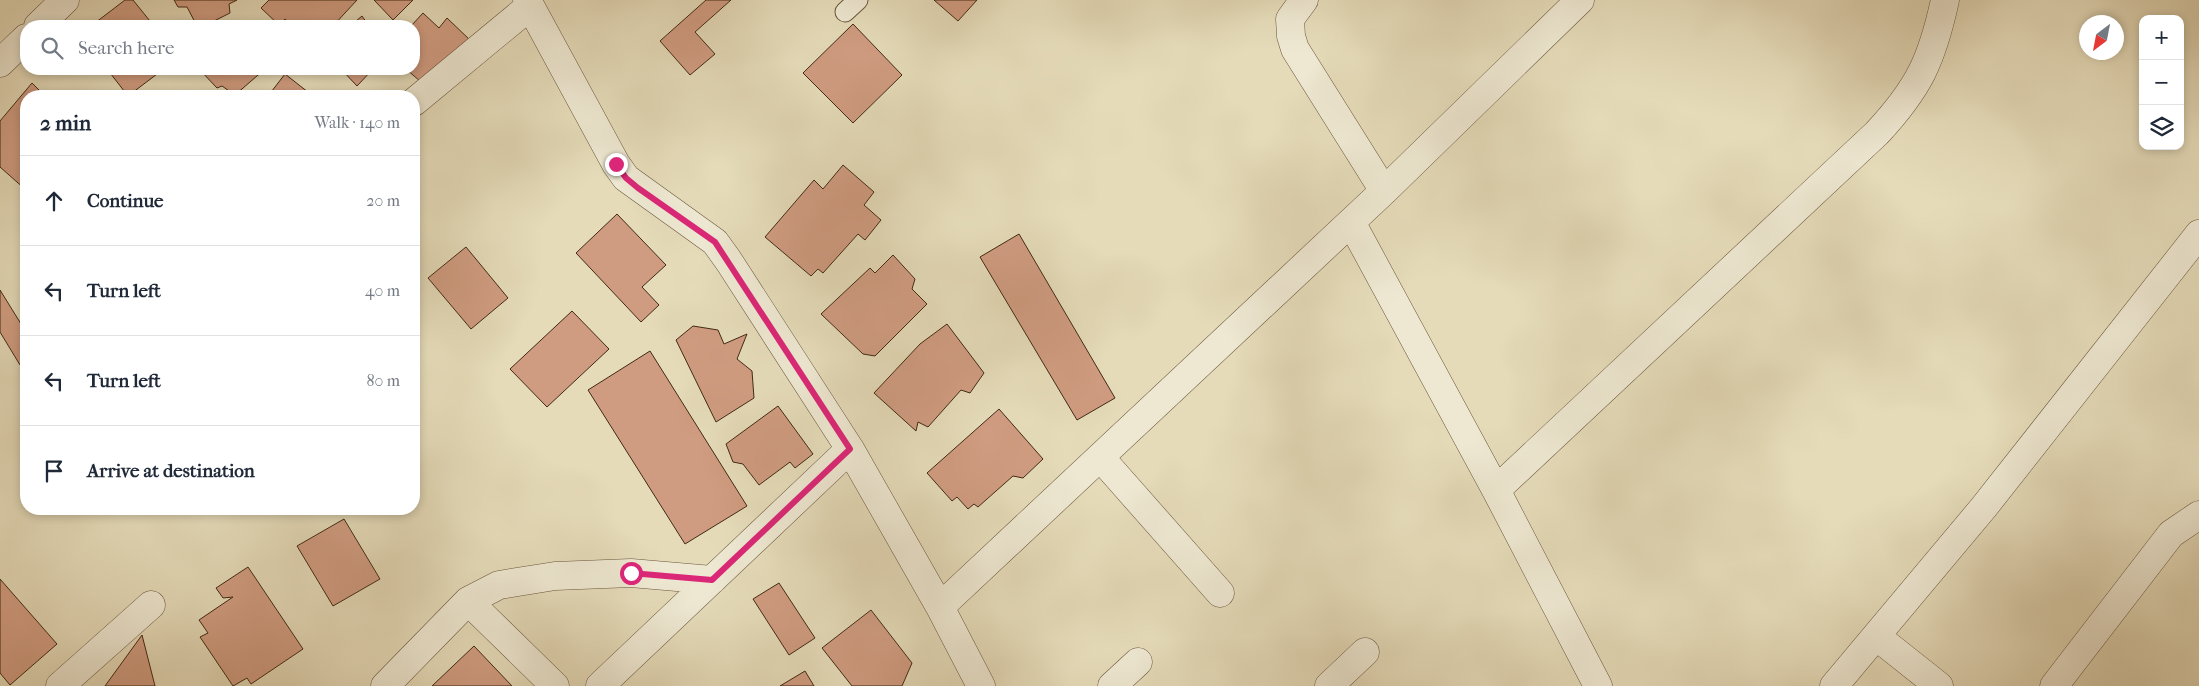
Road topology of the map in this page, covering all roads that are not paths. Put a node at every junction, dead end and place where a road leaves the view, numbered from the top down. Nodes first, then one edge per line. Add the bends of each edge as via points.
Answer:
1 (65, 0) edge
2 (1304, 0) edge
3 (1580, 0) edge
4 (1945, 0) edge
5 (528, 3) edge
6 (44, 20) edge
7 (20, 44) edge
8 (0, 63) edge
9 (420, 97) edge
10 (1384, 191) junction
11 (1351, 222) junction
12 (2199, 234) edge
13 (850, 449) junction
14 (1100, 457) junction
15 (1496, 490) junction
16 (2199, 515) edge
17 (712, 580) junction
18 (1220, 593) dead end
19 (468, 600) junction
20 (150, 605) dead end
21 (940, 607) junction
22 (1876, 636) junction
23 (1365, 652) dead end
24 (1138, 662) dead end
25 (60, 686) edge
26 (385, 686) edge
27 (555, 686) edge
28 (600, 686) edge
29 (981, 686) edge
30 (1112, 686) edge
31 (1328, 686) edge
32 (1598, 686) edge
33 (1834, 686) edge
34 (1939, 686) edge
35 (2054, 686) edge

1 - 6 street
2 - 10 street via 1290,20 1295,49
3 - 10 street
4 - 15 street via 1926,64 1916,87 1899,110
5 - 9 street
5 - 13 street via 626,178 715,242
7 - 8 street
10 - 11 street
11 - 14 street
11 - 15 street
12 - 22 street via 1990,499
13 - 17 street
13 - 21 street
14 - 18 street
14 - 21 street
15 - 32 street
16 - 35 street via 2171,534
17 - 19 street via 631,573 555,576 499,585
17 - 28 street
19 - 26 street
19 - 27 street
20 - 25 street
21 - 29 street
22 - 33 street
22 - 34 street
23 - 31 street
24 - 30 street

